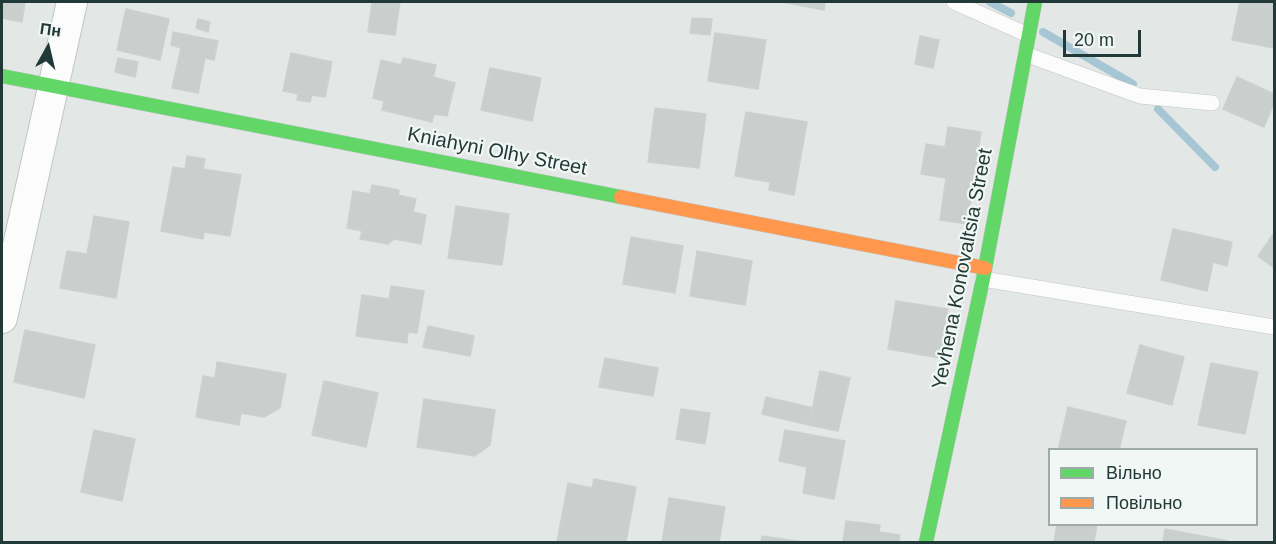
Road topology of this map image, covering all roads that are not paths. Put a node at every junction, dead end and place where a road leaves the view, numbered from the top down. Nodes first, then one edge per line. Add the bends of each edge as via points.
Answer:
1 (72, 2) edge
2 (954, 2) edge
3 (1035, 2) edge
4 (1028, 35) junction
5 (1024, 54) junction
6 (2, 76) edge
7 (53, 86) junction
8 (1212, 103) dead end
9 (984, 273) junction
10 (2, 318) edge
11 (1275, 327) edge
12 (926, 543) edge

1 - 7 street
2 - 4 lane
3 - 4 street, Yevhena Konovaltsia Street
4 - 5 street, Yevhena Konovaltsia Street
5 - 8 lane via 1140,96
5 - 9 street, Yevhena Konovaltsia Street
6 - 7 street, Kniahyni Olhy Street
7 - 9 street, Kniahyni Olhy Street
7 - 10 street
9 - 11 lane
9 - 12 street, Yevhena Konovaltsia Street

